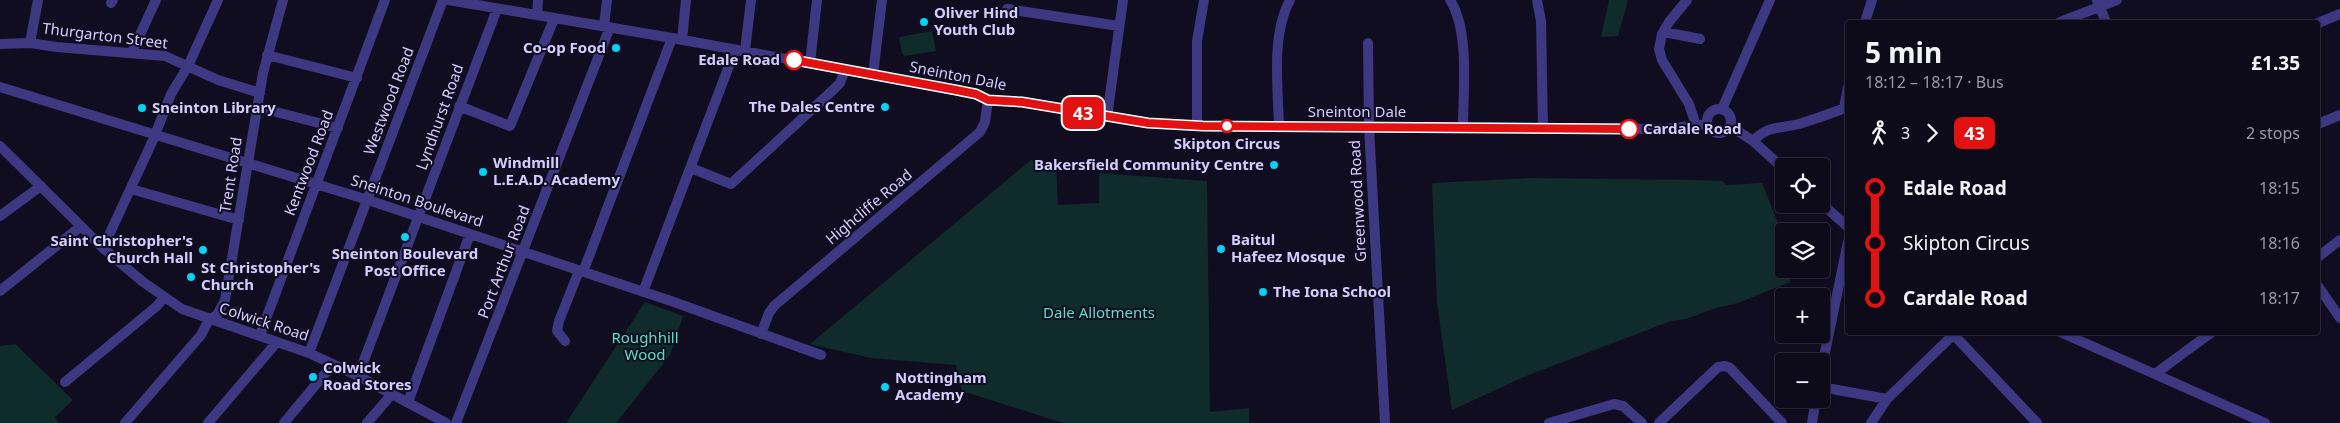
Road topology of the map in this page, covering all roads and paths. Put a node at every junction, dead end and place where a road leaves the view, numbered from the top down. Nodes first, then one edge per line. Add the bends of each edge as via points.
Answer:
1 (38, 0) edge
2 (156, 0) edge
3 (218, 0) edge
4 (283, 0) edge
5 (385, 0) edge
6 (443, 0) edge
7 (448, 0) edge
8 (538, 0) edge
9 (607, 0) edge
10 (686, 0) edge
11 (751, 0) edge
12 (817, 0) edge
13 (882, 0) edge
14 (1123, 0) edge
15 (1204, 0) edge
16 (1290, 0) edge
17 (1450, 0) edge
18 (1537, 0) edge
19 (1688, 0) edge
20 (1770, 0) edge
21 (1872, 0) edge
22 (2117, 0) edge
23 (460, 1) edge
24 (2098, 3) edge
25 (497, 9) junction
26 (1007, 9) dead end
27 (2340, 14) edge
28 (536, 15) junction
29 (554, 19) junction
30 (1867, 20) edge
31 (2064, 20) edge
32 (2105, 20) edge
33 (2320, 22) edge
34 (1119, 26) junction
35 (607, 27) junction
36 (1664, 32) junction
37 (677, 39) junction
38 (1700, 39) dead end
39 (30, 43) junction
40 (1368, 43) dead end
41 (0, 44) edge
42 (740, 50) junction
43 (132, 52) junction
44 (267, 55) junction
45 (810, 63) junction
46 (188, 66) junction
47 (845, 70) junction
48 (873, 75) junction
49 (357, 78) junction
50 (0, 87) edge
51 (260, 93) junction
52 (988, 100) junction
53 (459, 106) junction
54 (257, 107) junction
55 (1845, 107) edge
56 (1722, 109) junction
57 (2340, 115) edge
58 (1108, 117) junction
59 (2320, 123) edge
60 (1707, 124) junction
61 (1696, 125) junction
62 (1197, 126) junction
63 (1730, 126) junction
64 (1279, 127) junction
65 (1369, 127) junction
66 (338, 128) junction
67 (1463, 128) junction
68 (1543, 129) junction
69 (155, 134) junction
70 (1753, 141) junction
71 (0, 146) edge
72 (1775, 161) edge
73 (249, 163) junction
74 (690, 168) junction
75 (316, 184) junction
76 (40, 186) junction
77 (131, 189) junction
78 (368, 200) junction
79 (1830, 208) edge
80 (0, 216) edge
81 (1844, 217) edge
82 (419, 218) junction
83 (239, 220) junction
84 (80, 227) junction
85 (470, 234) junction
86 (2340, 240) edge
87 (103, 248) junction
88 (524, 253) junction
89 (2320, 255) edge
90 (1845, 256) edge
91 (581, 271) junction
92 (2320, 289) edge
93 (0, 291) edge
94 (643, 292) junction
95 (164, 297) junction
96 (2340, 318) edge
97 (209, 320) junction
98 (762, 334) junction
99 (260, 335) junction
100 (1951, 335) edge
101 (1953, 335) edge
102 (2067, 335) edge
103 (2208, 335) edge
104 (565, 341) dead end
105 (278, 342) junction
106 (308, 353) junction
107 (1825, 353) edge
108 (821, 355) dead end
109 (333, 364) junction
110 (2155, 374) junction
111 (358, 376) junction
112 (65, 382) dead end
113 (1830, 389) edge
114 (392, 394) junction
115 (1887, 399) junction
116 (408, 402) junction
117 (1814, 408) edge
118 (2029, 421) edge
119 (444, 422) edge
120 (125, 423) edge
121 (208, 423) edge
122 (284, 423) edge
123 (366, 423) edge
124 (456, 423) edge
125 (1386, 423) edge
126 (1549, 423) edge
127 (1642, 423) edge
128 (1659, 423) edge
129 (1782, 423) edge
130 (1812, 423) edge
131 (1871, 423) edge
132 (2265, 423) edge

1 - 39 street
2 - 43 street
3 - 46 street
4 - 44 street, Trent Road
5 - 49 street, Kentwood Road
6 - 78 street, Westwood Road
7 - 23 street, Sneinton Dale
8 - 28 street
9 - 35 street, Port Arthur Road
10 - 37 street
11 - 42 street
12 - 45 street
13 - 48 street
14 - 34 street
15 - 62 street via 1197,41
16 - 64 street via 1284,10 1278,42
17 - 67 street via 1462,37
18 - 68 street via 1541,21
19 - 36 street
20 - 56 street
21 - 30 street
22 - 24 street
23 - 25 street, Sneinton Dale
24 - 31 street
24 - 32 street
25 - 28 street, Sneinton Dale
25 - 53 street, Lyndhurst Road
26 - 34 street via 1019,7
27 - 33 street
28 - 29 street, Sneinton Dale
29 - 35 street, Sneinton Dale
29 - 53 street via 510,126
34 - 58 street
35 - 37 street, Sneinton Dale
35 - 88 street, Port Arthur Road
36 - 38 street
36 - 61 street via 1659,49 1662,60 1689,104
37 - 42 street, Sneinton Dale
37 - 91 street
39 - 41 street, Thurgarton Street
39 - 43 street, Thurgarton Street
40 - 65 street, Greenwood Road
42 - 45 street, Sneinton Dale
42 - 74 street
43 - 46 street, Thurgarton Street via 165,56
44 - 49 street
44 - 51 street, Trent Road
45 - 47 street, Sneinton Dale
46 - 51 street, Thurgarton Street via 218,80
46 - 69 street
47 - 48 street, Sneinton Dale
47 - 74 street via 833,90 731,184
48 - 52 street, Sneinton Dale via 976,94
49 - 66 street, Kentwood Road
50 - 69 street, Sneinton Boulevard
51 - 54 street, Trent Road
52 - 58 street, Sneinton Dale via 1022,102
52 - 98 street, Highcliffe Road via 980,132 774,306 768,313
53 - 82 street, Lyndhurst Road
54 - 66 street
54 - 73 street, Trent Road
55 - 70 street via 1801,123 1770,128
56 - 60 street via 1712,111
56 - 63 street via 1731,118
57 - 59 street
58 - 62 street, Sneinton Dale
60 - 61 street, Sneinton Dale
60 - 63 street, Sneinton Dale via 1718,133 1725,132
61 - 68 street, Sneinton Dale via 1664,129
62 - 64 street, Sneinton Dale
63 - 70 street
64 - 65 street, Sneinton Dale
65 - 67 street, Sneinton Dale
65 - 125 street, Greenwood Road
66 - 75 street, Kentwood Road
67 - 68 street, Sneinton Dale
69 - 73 street, Sneinton Boulevard
69 - 77 street
70 - 72 street
71 - 76 street, Colwick Road
73 - 75 street, Sneinton Boulevard
73 - 83 street, Trent Road
74 - 94 street
75 - 78 street, Sneinton Boulevard
75 - 99 street, Kentwood Road
76 - 80 street
76 - 84 street, Colwick Road
77 - 83 street
77 - 87 street
78 - 82 street, Sneinton Boulevard
78 - 106 street, Westwood Road
79 - 81 street
82 - 85 street, Sneinton Boulevard
82 - 111 street, Lyndhurst Road
83 - 97 street, Trent Road via 226,295 217,315
84 - 87 street, Colwick Road
84 - 93 street
85 - 88 street, Sneinton Boulevard
85 - 116 street
86 - 89 street
87 - 95 street, Colwick Road
88 - 91 street, Sneinton Boulevard
88 - 124 street, Port Arthur Road
90 - 107 street
91 - 94 street, Sneinton Boulevard
91 - 104 street via 559,321 557,331
92 - 96 street
94 - 98 street, Sneinton Boulevard
95 - 97 street, Colwick Road
95 - 112 street
97 - 99 street, Colwick Road
97 - 120 street, Trent Road via 201,335
98 - 108 street, Sneinton Boulevard
99 - 105 street, Colwick Road
100 - 115 street
101 - 118 street
102 - 110 street
103 - 110 street
105 - 106 street, Colwick Road
105 - 121 street
106 - 109 street, Colwick Road
109 - 111 street, Colwick Road
109 - 122 street
110 - 132 street
111 - 114 street, Colwick Road
113 - 115 street
114 - 116 street, Colwick Road
114 - 123 street
115 - 131 street
116 - 119 street, Colwick Road
117 - 130 street
126 - 127 street via 1614,404 1624,406
128 - 129 street via 1718,367 1724,366 1730,368

